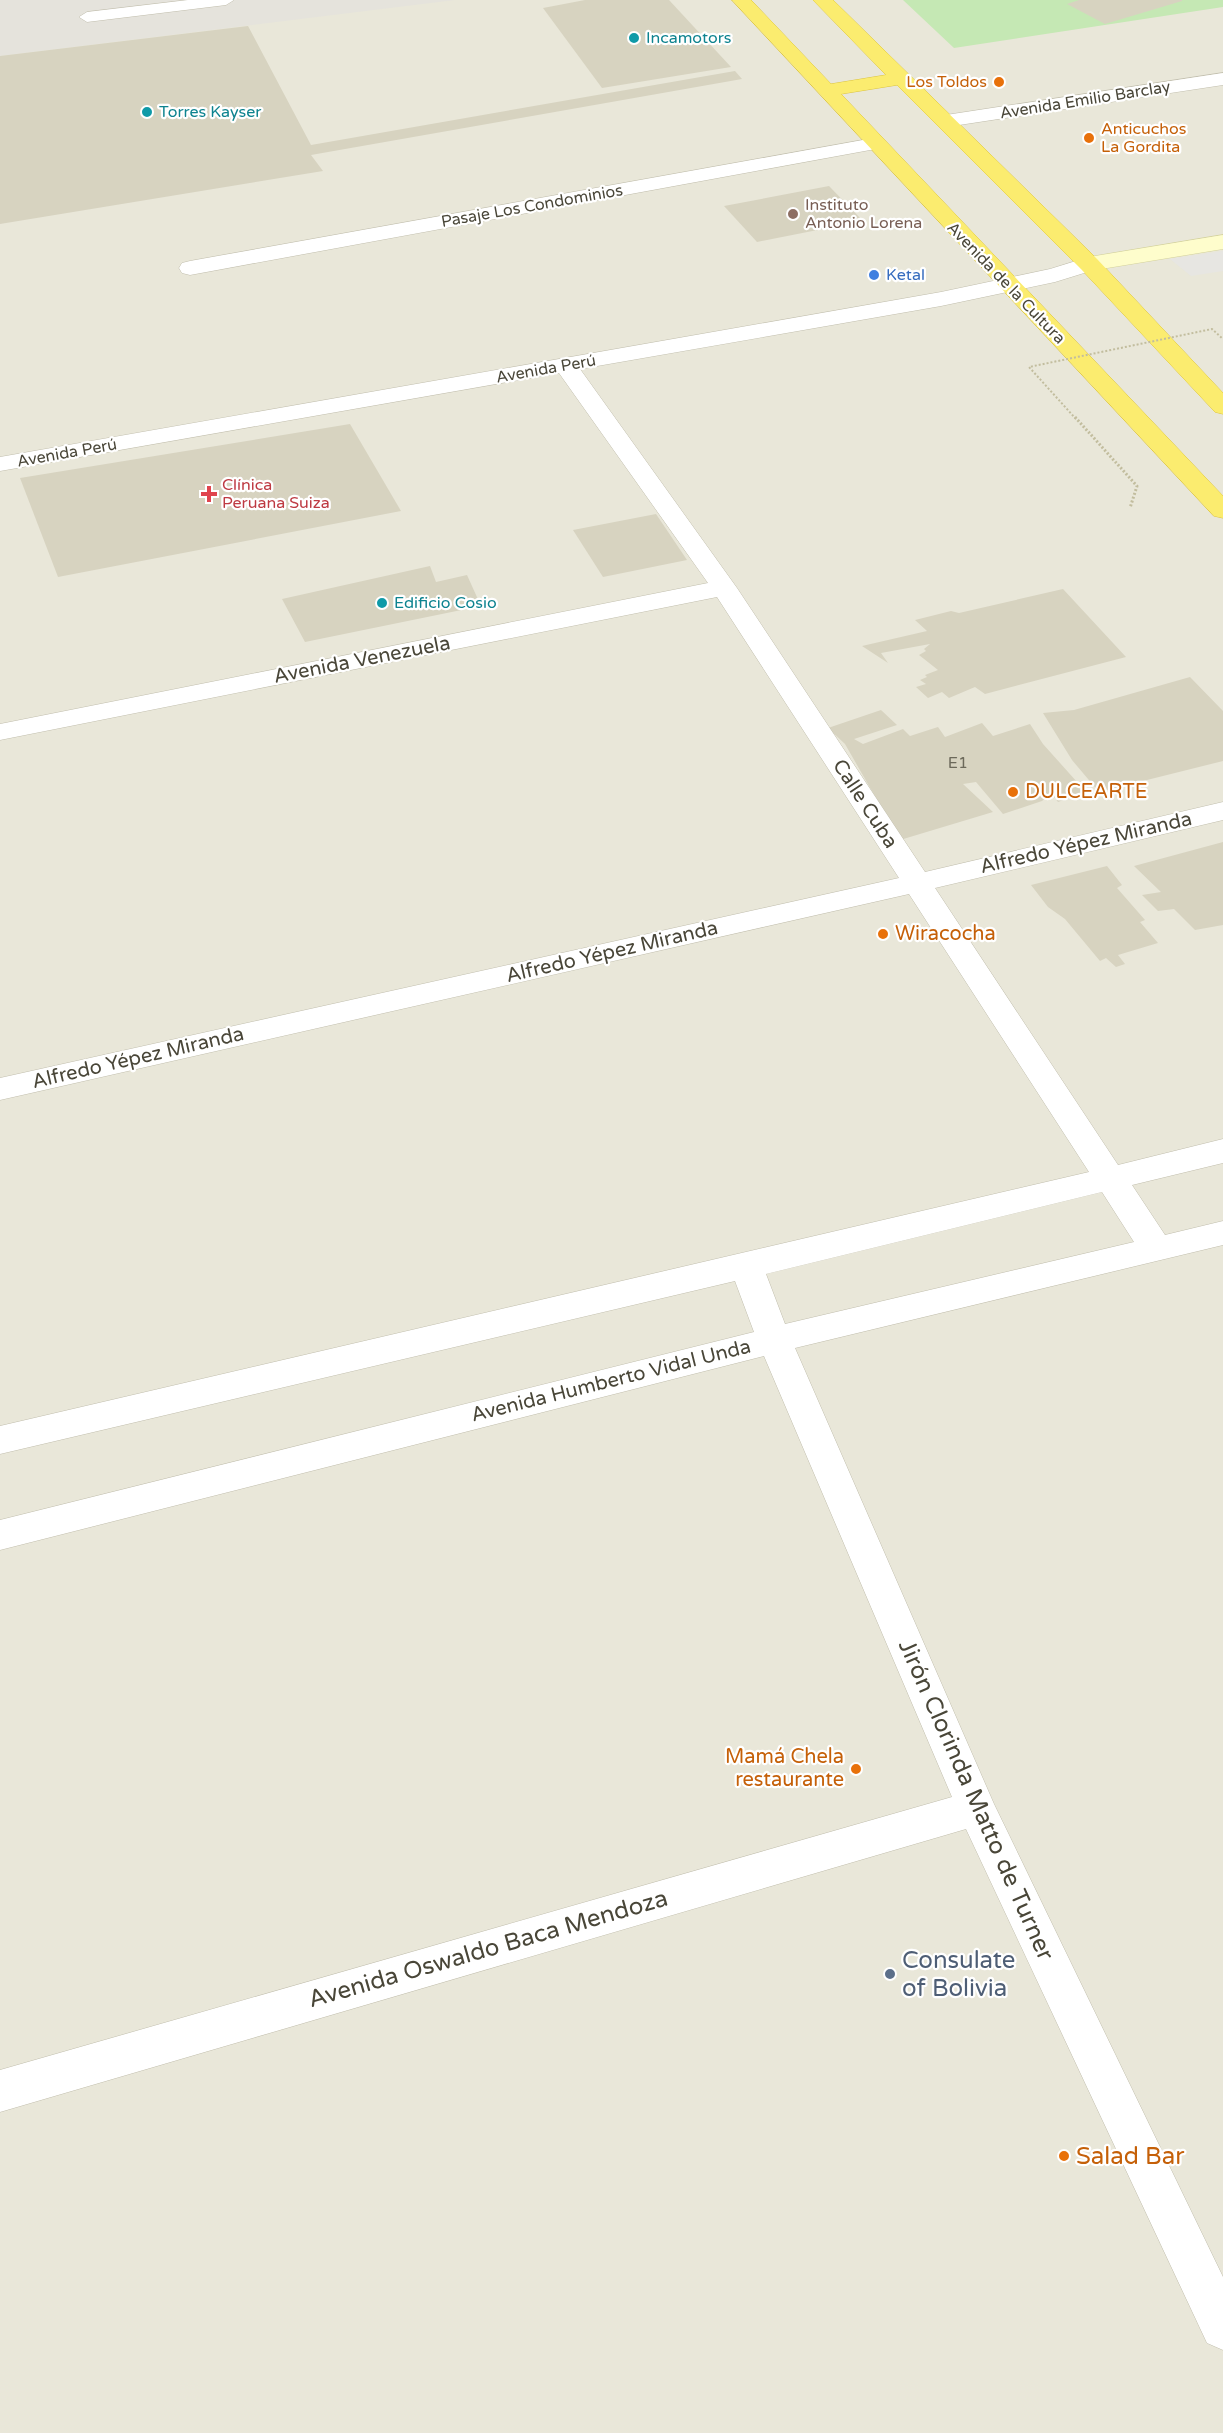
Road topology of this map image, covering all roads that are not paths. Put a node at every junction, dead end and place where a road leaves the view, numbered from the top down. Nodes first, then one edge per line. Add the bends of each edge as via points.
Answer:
1 (226, 0) edge
2 (741, 0) edge
3 (822, 0) edge
4 (87, 17) dead end
5 (902, 78) junction
6 (1223, 79) edge
7 (826, 92) junction
8 (946, 121) junction
9 (874, 144) junction
10 (1223, 242) edge
11 (1089, 264) junction
12 (190, 268) dead end
13 (1008, 285) junction
14 (566, 366) junction
15 (1223, 408) edge
16 (0, 464) edge
17 (1223, 511) edge
18 (724, 588) junction
19 (0, 732) edge
20 (1223, 811) edge
21 (917, 883) junction
22 (0, 1089) edge
23 (1223, 1151) edge
24 (1111, 1179) junction
25 (1223, 1233) edge
26 (1156, 1248) junction
27 (746, 1266) junction
28 (774, 1340) junction
29 (0, 1440) edge
30 (0, 1535) edge
31 (976, 1808) junction
32 (0, 2091) edge
33 (1223, 2327) edge

1 - 4 lane
2 - 7 highway, Avenida de la Cultura
3 - 5 highway
5 - 7 highway
5 - 8 highway
6 - 8 street, Avenida Emilio Barclay
7 - 9 highway, Avenida de la Cultura
8 - 11 highway
9 - 12 street, Pasaje Los Condominios
9 - 13 highway, Avenida de la Cultura
10 - 11 street
11 - 13 street, Avenida Perú
11 - 15 highway
13 - 14 street, Avenida Perú
13 - 17 highway, Avenida de la Cultura
14 - 16 street, Avenida Perú
14 - 18 street, Calle Cuba
18 - 19 street, Avenida Venezuela
18 - 21 street, Calle Cuba
20 - 21 street, Alfredo Yépez Miranda
21 - 22 street, Alfredo Yépez Miranda
21 - 24 street, Calle Cuba
23 - 24 street
24 - 26 street, Calle Cuba
24 - 27 street
25 - 26 street, Avenida Humberto Vidal Unda
26 - 28 street, Avenida Humberto Vidal Unda
27 - 28 street, Jirón Clorinda Matto de Turner
27 - 29 street
28 - 30 street, Avenida Humberto Vidal Unda
28 - 31 street, Jirón Clorinda Matto de Turner
31 - 32 street, Avenida Oswaldo Baca Mendoza
31 - 33 street, Jirón Clorinda Matto de Turner

